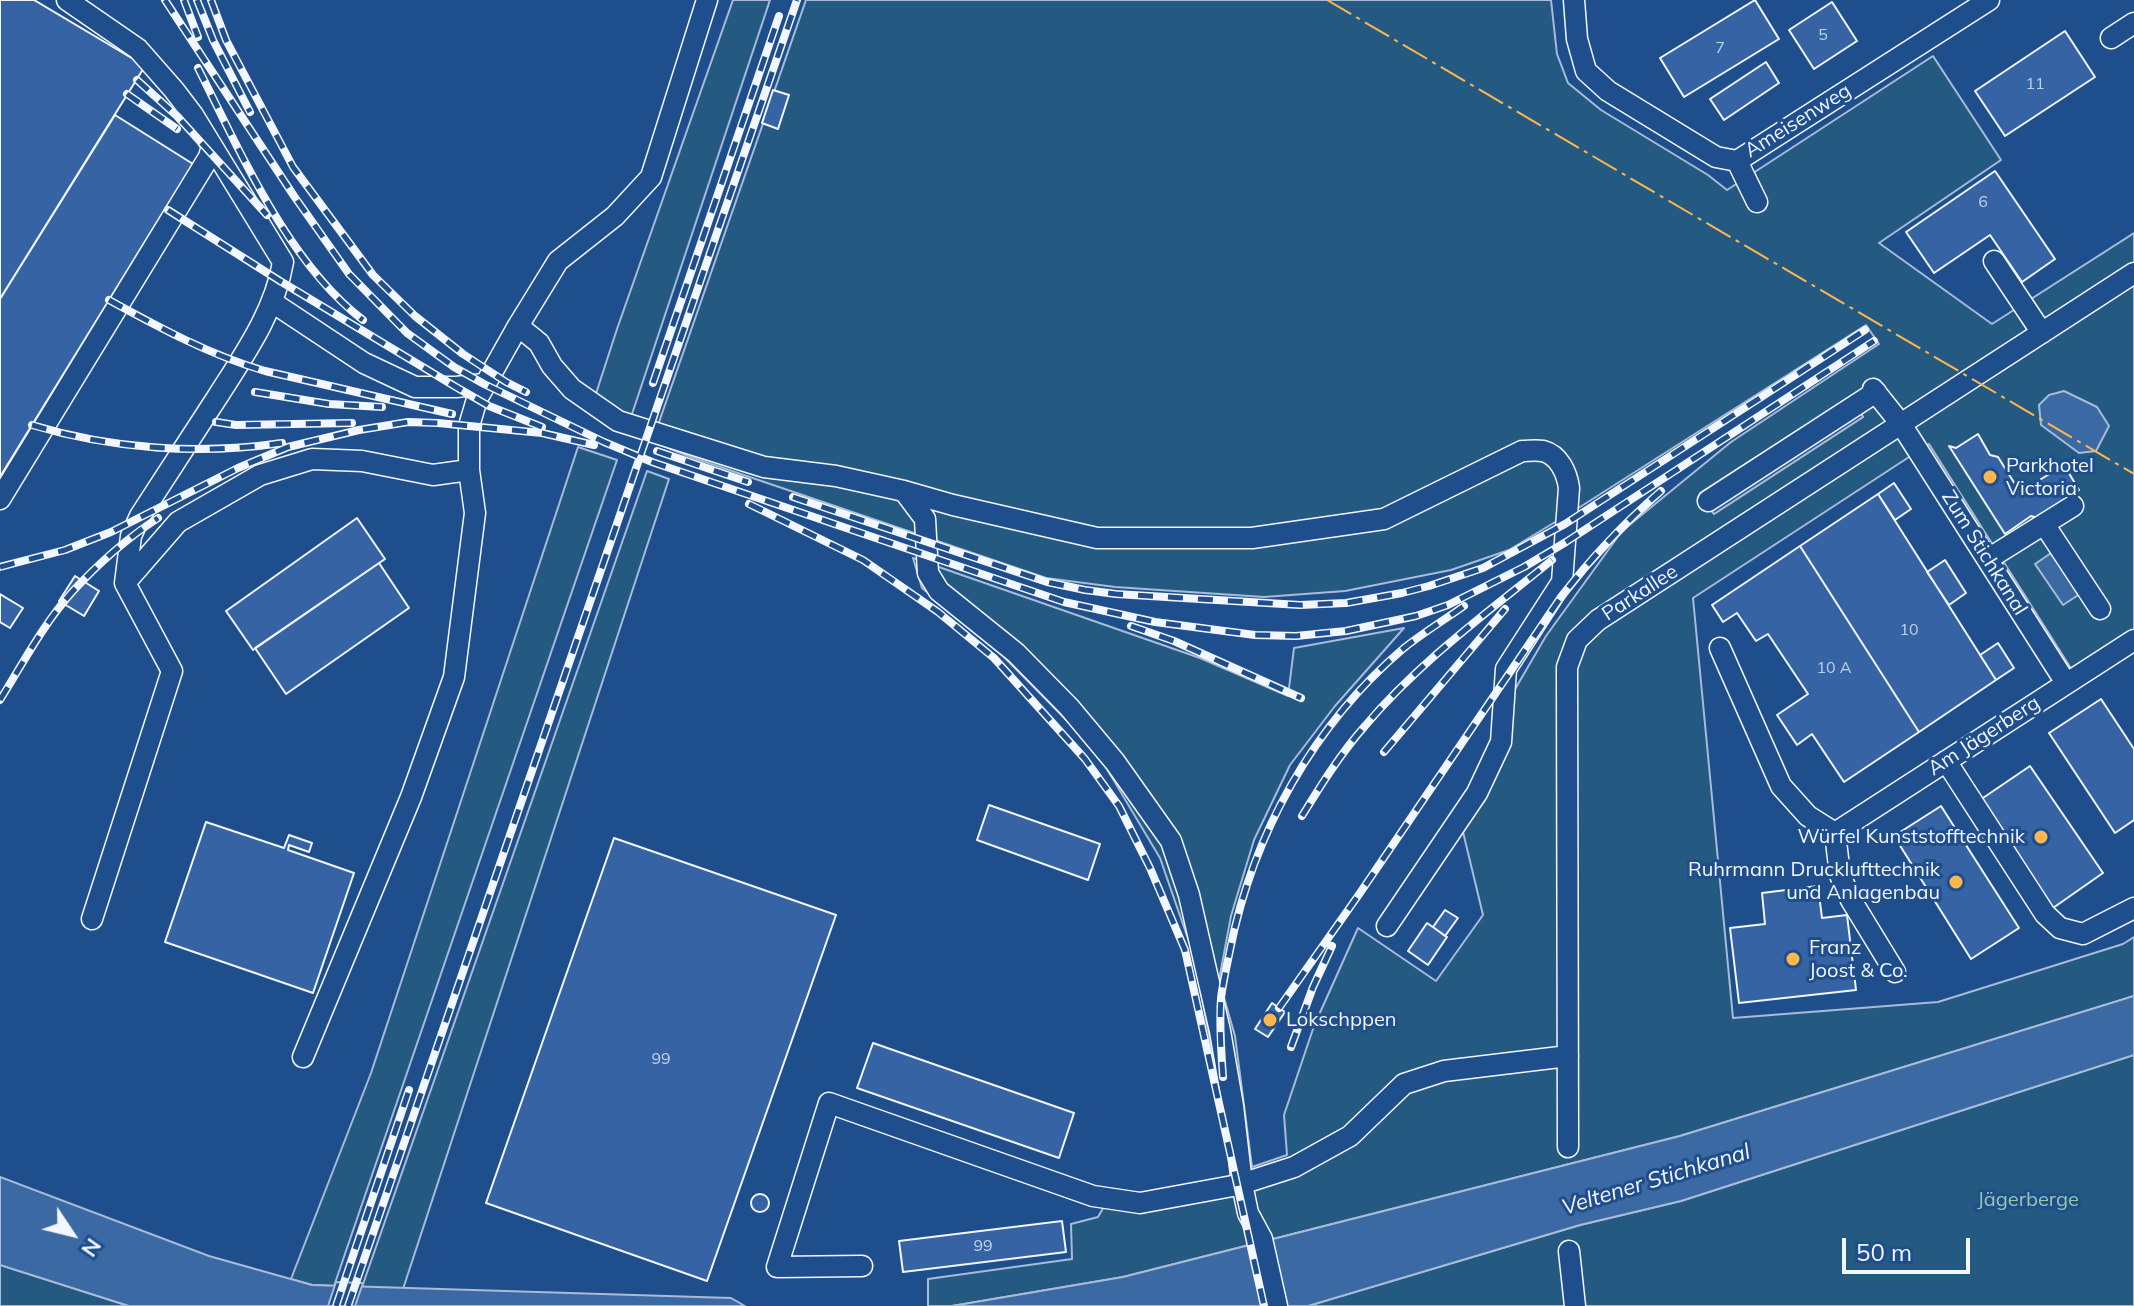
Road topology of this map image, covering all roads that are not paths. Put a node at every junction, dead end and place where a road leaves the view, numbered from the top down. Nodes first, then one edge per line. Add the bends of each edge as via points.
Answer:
1 (67, 0) edge
2 (707, 0) edge
3 (1574, 0) edge
4 (1989, 0) edge
5 (2134, 23) edge
6 (2111, 38) dead end
7 (212, 146) junction
8 (1737, 161) junction
9 (1757, 202) dead end
10 (1994, 261) dead end
11 (2134, 273) edge
12 (272, 302) junction
13 (518, 326) junction
14 (2042, 333) junction
15 (484, 384) junction
16 (1901, 424) junction
17 (469, 470) junction
18 (904, 491) junction
19 (0, 499) edge
20 (1708, 501) dead end
21 (2073, 506) dead end
22 (2044, 524) junction
23 (1988, 559) junction
24 (125, 583) junction
25 (2100, 609) dead end
26 (2134, 640) edge
27 (1720, 648) dead end
28 (2066, 683) junction
29 (1946, 761) junction
30 (1835, 833) junction
31 (2134, 908) edge
32 (92, 919) dead end
33 (1387, 926) dead end
34 (1895, 972) dead end
35 (1568, 1056) junction
36 (303, 1057) dead end
37 (1568, 1147) dead end
38 (1242, 1184) junction
39 (1569, 1251) dead end
40 (862, 1266) dead end
41 (1277, 1306) edge
42 (1575, 1306) edge

1 - 7 street via 138,49
2 - 13 street via 651,177 615,216 558,261
3 - 8 street, Ameisenweg via 1586,71 1608,91 1716,157
4 - 8 street, Ameisenweg
5 - 6 street
7 - 12 street via 283,262
7 - 19 street
8 - 9 street
10 - 14 street
11 - 14 street, Parkallee
12 - 15 street via 364,363 415,387
12 - 24 street via 140,516 131,536
13 - 15 street
13 - 18 street via 539,343 572,389 618,421 764,467
14 - 16 street, Parkallee
15 - 17 street via 469,426
16 - 20 street, Zum Stichkanal via 1874,391
16 - 23 street, Zum Stichkanal
16 - 35 street, Parkallee via 1598,620 1577,640 1567,667
17 - 24 street via 433,475 362,461 312,459 260,475 178,522
17 - 36 street via 475,513 454,677 411,797
18 - 33 street via 1097,538 1252,538 1384,519 1522,451 1544,451 1557,459 1569,488 1562,582 1506,669 1501,742 1477,793
18 - 38 street via 925,519 928,573 939,591 1016,653 1069,707 1171,841 1220,1031
21 - 22 street
22 - 23 street
22 - 25 street
23 - 28 street, Zum Stichkanal
24 - 32 street via 172,671
26 - 28 street, Am Jägerberg
27 - 30 street via 1781,786 1808,816
28 - 29 street, Am Jägerberg
29 - 30 street, Am Jägerberg
29 - 31 street via 2045,914 2060,928 2083,934
30 - 34 street via 1840,875
35 - 37 street, Parkallee
35 - 38 street via 1444,1071 1404,1084 1350,1136 1294,1167
38 - 40 street via 1140,1203 1093,1196 829,1103 777,1267
38 - 41 street via 1248,1213 1262,1239
39 - 42 street

